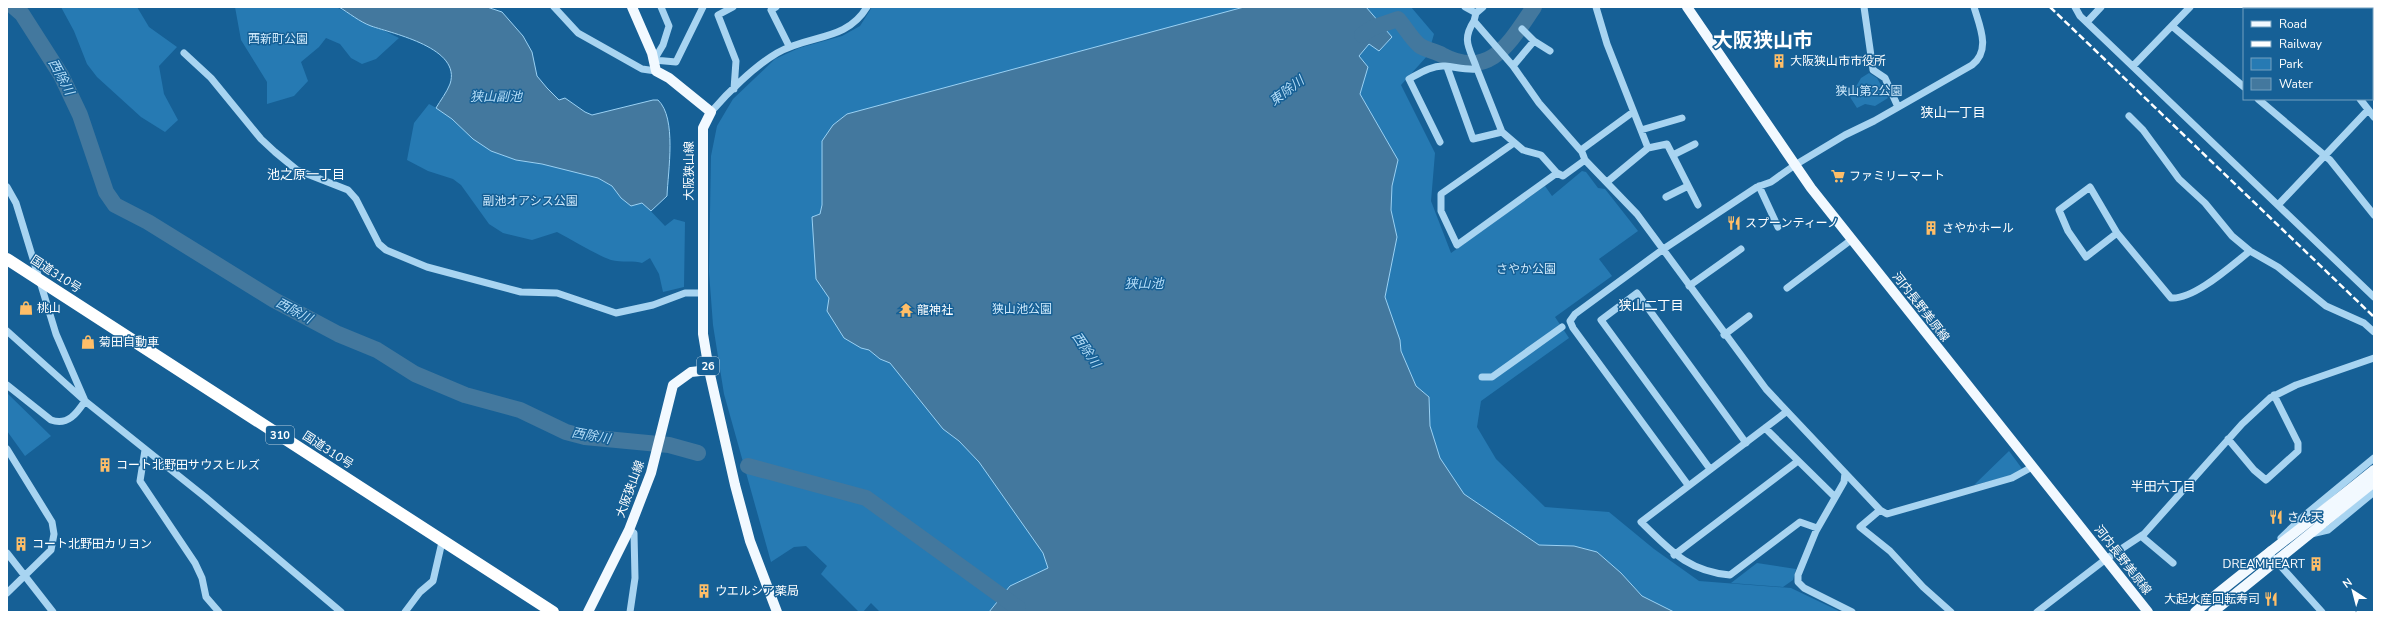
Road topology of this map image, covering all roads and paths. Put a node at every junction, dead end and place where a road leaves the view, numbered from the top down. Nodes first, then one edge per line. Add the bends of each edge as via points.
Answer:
1 (554, 7) edge
2 (632, 7) edge
3 (661, 7) edge
4 (703, 7) edge
5 (733, 7) edge
6 (776, 7) edge
7 (867, 7) edge
8 (1465, 7) edge
9 (1483, 7) edge
10 (1596, 7) edge
11 (1687, 7) edge
12 (1864, 7) edge
13 (1974, 7) edge
14 (2076, 7) edge
15 (2101, 7) edge
16 (2190, 7) edge
17 (1475, 17) junction
18 (2087, 22) junction
19 (2172, 26) junction
20 (1522, 29) dead end
21 (1534, 41) junction
22 (789, 46) junction
23 (1550, 51) dead end
24 (184, 53) dead end
25 (654, 60) junction
26 (1475, 65) junction
27 (1513, 66) junction
28 (2133, 66) junction
29 (1447, 67) junction
30 (656, 71) junction
31 (2243, 86) edge
32 (734, 89) junction
33 (2259, 100) edge
34 (2361, 100) edge
35 (1898, 107) junction
36 (2368, 110) junction
37 (711, 112) junction
38 (1633, 112) junction
39 (2129, 116) dead end
40 (2374, 117) edge
41 (1682, 118) dead end
42 (1641, 130) junction
43 (1502, 132) junction
44 (1440, 142) dead end
45 (1514, 143) junction
46 (1695, 144) dead end
47 (1648, 148) junction
48 (1581, 150) junction
49 (1673, 155) junction
50 (2324, 156) junction
51 (1585, 160) junction
52 (1794, 165) junction
53 (1557, 173) junction
54 (1607, 182) junction
55 (1688, 186) junction
56 (1759, 186) junction
57 (7, 187) edge
58 (1666, 197) dead end
59 (1698, 205) dead end
60 (2278, 205) junction
61 (2374, 215) edge
62 (1778, 227) dead end
63 (2117, 233) junction
64 (1851, 240) junction
65 (1741, 249) dead end
66 (1662, 250) junction
67 (2250, 251) junction
68 (7, 259) edge
69 (42, 282) junction
70 (1688, 286) junction
71 (1787, 288) dead end
72 (702, 293) junction
73 (2374, 297) edge
74 (1750, 316) dead end
75 (1562, 327) dead end
76 (7, 331) edge
77 (2374, 332) edge
78 (1724, 335) junction
79 (2374, 358) edge
80 (709, 370) junction
81 (1482, 377) dead end
82 (7, 385) edge
83 (2274, 395) junction
84 (85, 401) junction
85 (1786, 412) junction
86 (1765, 428) junction
87 (2228, 439) junction
88 (1746, 443) junction
89 (7, 449) edge
90 (145, 450) junction
91 (2374, 458) edge
92 (1798, 461) junction
93 (2032, 467) junction
94 (1710, 469) junction
95 (2374, 470) edge
96 (1845, 473) junction
97 (2374, 482) edge
98 (1688, 485) junction
99 (2374, 492) edge
100 (1835, 497) junction
101 (1880, 510) junction
102 (1817, 528) junction
103 (629, 530) junction
104 (2310, 534) junction
105 (2141, 536) junction
106 (442, 542) junction
107 (2268, 552) junction
108 (7, 553) edge
109 (1674, 555) junction
110 (2106, 559) junction
111 (2276, 561) junction
112 (2173, 563) dead end
113 (25, 577) junction
114 (7, 593) edge
115 (53, 612) edge
116 (219, 612) edge
117 (341, 612) edge
118 (405, 612) edge
119 (553, 612) edge
120 (588, 612) edge
121 (630, 612) edge
122 (777, 612) edge
123 (1852, 612) edge
124 (1951, 612) edge
125 (2037, 612) edge
126 (2148, 612) edge
127 (2195, 612) edge
128 (2213, 612) edge
129 (2322, 612) edge

1 - 30 street via 578,33 642,69
2 - 25 main road
3 - 25 street via 669,26
4 - 25 street via 676,62
5 - 32 street via 718,15 736,61
6 - 22 street via 771,10
7 - 22 street via 860,19 850,27
8 - 17 street
9 - 17 street
10 - 38 street
11 - 52 main road, 河内長野美原線
12 - 35 street via 1873,70 1885,78
13 - 35 street via 1984,42 1984,49 1978,60
14 - 18 street
15 - 18 street
16 - 19 street
17 - 26 street via 1467,32 1467,41
17 - 27 street
18 - 28 street
19 - 28 street
19 - 31 street
20 - 21 street
21 - 23 street
21 - 27 street
22 - 32 street via 776,53
24 - 72 street via 211,78 261,139 275,152 297,170 348,190 356,199 379,244 386,250 427,267 521,292 557,293 616,313 653,305 685,293
25 - 30 main road
26 - 29 street via 1460,70
26 - 43 street
27 - 48 street via 1539,103
28 - 60 street
29 - 43 street via 1473,139
29 - 44 street via 1424,70 1409,78
30 - 37 main road via 669,78
32 - 37 street
33 - 50 street
34 - 36 street
35 - 52 street
36 - 40 street
36 - 50 street
37 - 72 main road, 大阪狭山線 / 26 via 703,128
38 - 42 street
38 - 48 street
39 - 67 street via 2143,130 2179,179 2205,203 2232,236
41 - 42 street
42 - 47 street
43 - 45 street
45 - 53 street via 1523,150 1541,155
45 - 53 street via 1441,194 1441,211 1457,245
46 - 49 street
47 - 49 street via 1667,144
47 - 54 street
48 - 51 street
49 - 55 street
50 - 60 street
50 - 61 street
51 - 53 street via 1563,176
51 - 54 street via 1603,181
52 - 56 street via 1771,182
52 - 64 main road, 河内長野美原線
54 - 66 street via 1637,214
55 - 58 street
55 - 59 street
56 - 62 street
56 - 66 street
57 - 69 street via 16,204
60 - 73 street
63 - 63 street via 2090,187 2058,210 2068,231 2086,257
63 - 67 street via 2171,298 2176,299 2198,290
64 - 71 street
64 - 93 main road, 河内長野美原線
65 - 70 street
66 - 70 street
66 - 98 street via 1575,314 1570,321
67 - 77 street via 2278,267 2332,309 2364,323
68 - 69 highway, 国道310号 / 310
69 - 84 street via 56,334
69 - 106 highway, 国道310号 / 310
70 - 78 street
72 - 80 main road, 大阪狭山線 / 26 via 703,334
74 - 78 street
75 - 81 street via 1492,377
76 - 84 street
78 - 85 street
79 - 83 street
80 - 103 main road, 大阪狭山線 / 26 via 691,372 673,385 651,473
80 - 122 main road, 大阪狭山線 / 26 via 750,541
82 - 84 street via 58,422 67,421 76,414
83 - 87 street via 2255,410
83 - 87 street via 2298,443 2298,451 2266,480 2254,470
84 - 90 street
85 - 86 street
85 - 96 street
86 - 88 street
86 - 92 street
87 - 105 street
88 - 94 street
88 - 94 street via 1637,293 1601,320
89 - 113 street via 52,522 54,534 51,550
90 - 116 street via 140,481 195,563 202,578 206,597
90 - 117 street
91 - 107 street via 2305,514
92 - 100 street
92 - 109 street
93 - 101 street via 2012,478 1938,501 1887,514
93 - 110 main road, 河内長野美原線
94 - 98 street
95 - 107 main road via 2307,525
96 - 100 street via 1844,482
96 - 101 street
97 - 104 main road
98 - 109 street via 1641,522
99 - 104 street via 2328,530
100 - 102 street
101 - 124 street via 1860,527 1890,551
102 - 109 street via 1800,522 1730,575 1715,574 1692,566
102 - 123 street via 1798,575 1798,582 1804,588
103 - 120 main road, 大阪狭山線 / 26
103 - 121 street via 634,533 635,578
104 - 111 main road
105 - 110 street
105 - 112 street
106 - 118 street via 433,581 420,592
106 - 119 highway, 国道310号 / 310
107 - 111 street
107 - 127 main road
108 - 113 street
110 - 125 street
110 - 126 main road, 河内長野美原線
111 - 128 main road
111 - 129 street
113 - 114 street
113 - 115 street

